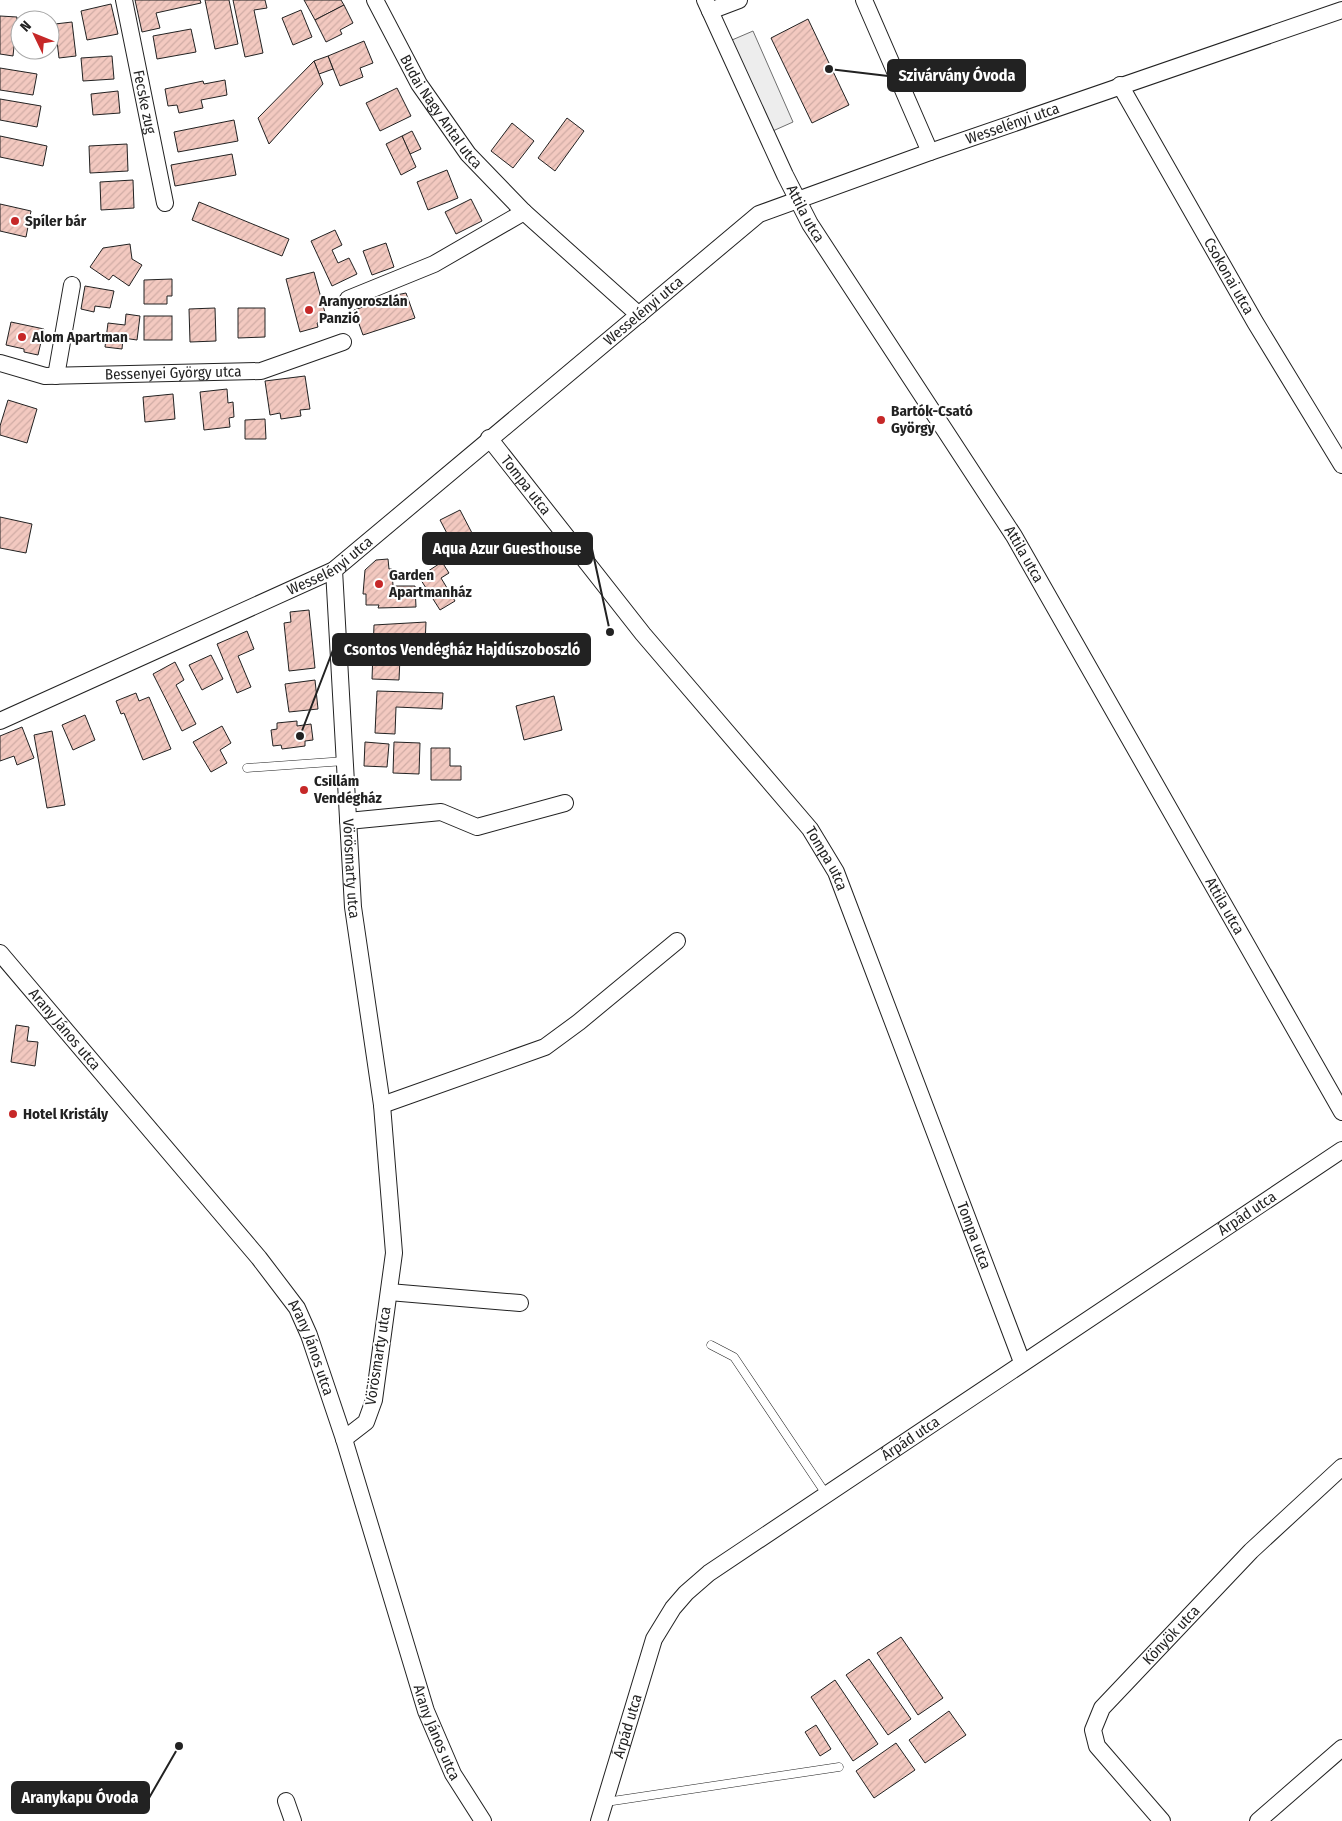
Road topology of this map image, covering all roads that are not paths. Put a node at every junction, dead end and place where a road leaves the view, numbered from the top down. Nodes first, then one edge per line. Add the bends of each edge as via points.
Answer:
1 (124, 0) edge
2 (375, 0) edge
3 (739, 0) edge
4 (864, 0) edge
5 (708, 6) edge
6 (1342, 10) edge
7 (1120, 86) junction
8 (930, 152) junction
9 (797, 198) junction
10 (165, 204) dead end
11 (524, 212) junction
12 (72, 284) dead end
13 (348, 299) dead end
14 (639, 314) junction
15 (343, 342) dead end
16 (0, 363) edge
17 (56, 376) junction
18 (490, 438) junction
19 (1342, 465) edge
20 (334, 570) junction
21 (0, 721) edge
22 (345, 762) junction
23 (247, 768) dead end
24 (565, 803) dead end
25 (348, 821) junction
26 (677, 942) dead end
27 (3, 956) edge
28 (0, 976) edge
29 (382, 1105) junction
30 (1342, 1112) edge
31 (1342, 1150) edge
32 (389, 1292) junction
33 (520, 1303) dead end
34 (711, 1345) dead end
35 (1022, 1362) junction
36 (344, 1440) junction
37 (1342, 1467) edge
38 (826, 1494) junction
39 (1342, 1748) edge
40 (839, 1767) dead end
41 (286, 1801) dead end
42 (606, 1802) junction
43 (294, 1821) edge
44 (483, 1821) edge
45 (600, 1821) edge
46 (1162, 1821) edge
47 (1258, 1821) edge

1 - 10 street, Fecske zug
2 - 11 street, Budai Nagy Antal utca via 419,84 444,123 468,154
3 - 5 street
4 - 8 street
5 - 9 street, Attila utca
6 - 7 street, Wesselényi utca
7 - 8 street, Wesselényi utca
7 - 19 street, Csokonai utca via 1255,322
8 - 9 street, Wesselényi utca
9 - 14 street, Wesselényi utca via 759,214
9 - 30 street, Attila utca via 810,224 1014,536
11 - 13 street via 434,264
11 - 14 street, Budai Nagy Antal utca
12 - 17 street
14 - 18 street, Wesselényi utca
15 - 17 street, Bessenyei György utca via 261,371
16 - 17 street, Bessenyei György utca
18 - 20 street, Wesselényi utca
18 - 35 street, Tompa utca via 643,634 810,830 836,872
20 - 21 street, Wesselényi utca
20 - 22 street, Vörösmarty utca
22 - 23 lane
22 - 25 street, Vörösmarty utca
24 - 25 street via 477,827 441,812
25 - 29 street, Vörösmarty utca via 353,907
26 - 29 street via 545,1047
27 - 28 street
27 - 36 street, Arany János utca via 280,1283 309,1334
29 - 32 street, Vörösmarty utca via 394,1253
31 - 35 street, Árpád utca
32 - 33 street, Vörösmarty utca
32 - 36 street, Vörösmarty utca via 374,1400 366,1422
34 - 38 lane via 734,1357
35 - 38 street, Árpád utca
36 - 44 street, Arany János utca via 434,1732 466,1798
37 - 46 street, Könyök utca via 1251,1551 1102,1708 1093,1730 1097,1746
38 - 42 street, Árpád utca via 709,1573 673,1608 654,1639
39 - 47 street
40 - 42 lane
41 - 43 street
42 - 45 street, Árpád utca

